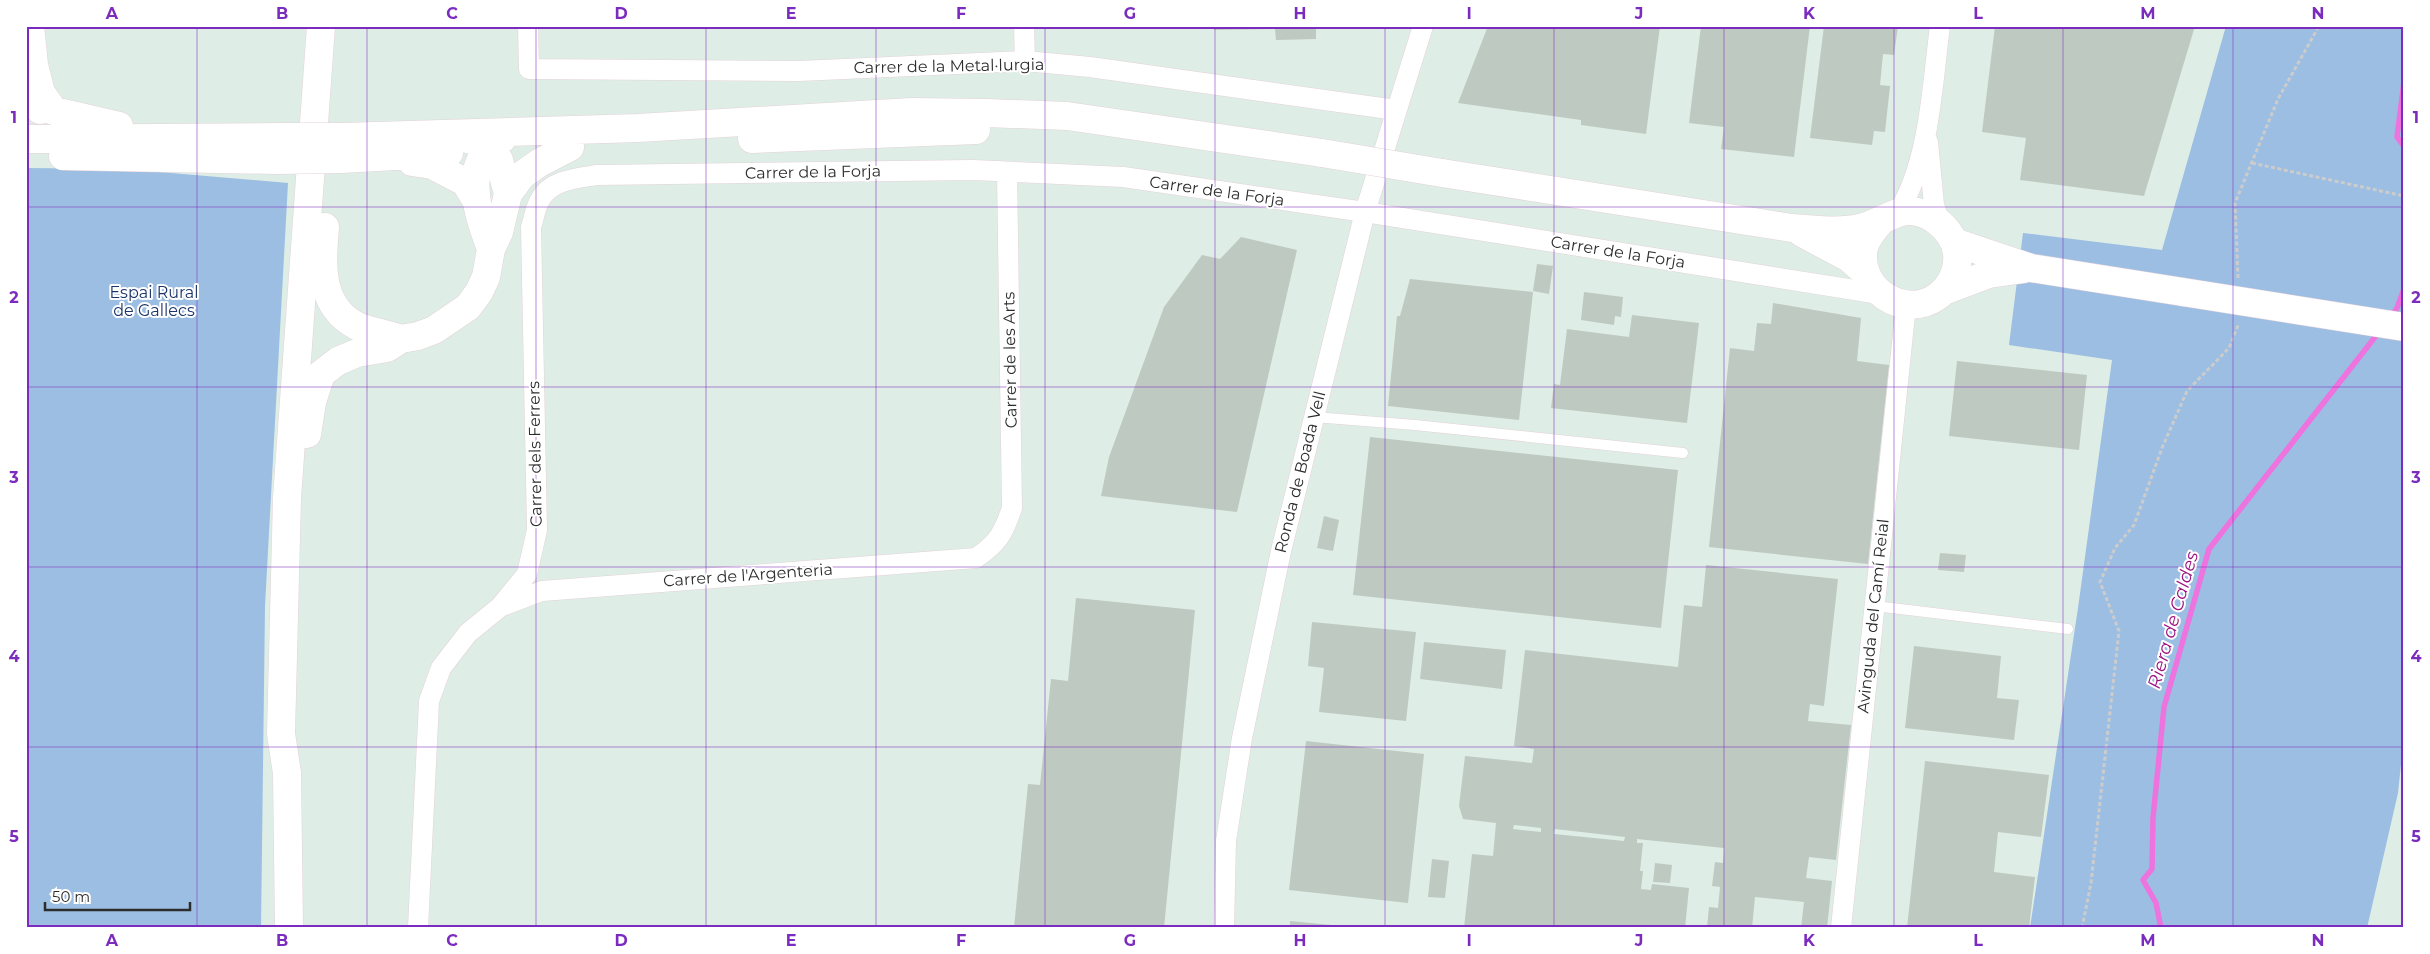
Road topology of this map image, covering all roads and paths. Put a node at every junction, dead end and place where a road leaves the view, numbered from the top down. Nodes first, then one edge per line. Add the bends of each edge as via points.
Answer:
1 (30, 26) edge
2 (305, 26) edge
3 (321, 26) edge
4 (338, 26) edge
5 (528, 26) edge
6 (1024, 26) edge
7 (1424, 26) edge
8 (1940, 26) edge
9 (2319, 26) edge
10 (1025, 62) junction
11 (41, 93) junction
12 (1396, 110) junction
13 (1140, 126) junction
14 (1927, 128) junction
15 (511, 134) junction
16 (182, 136) junction
17 (449, 136) junction
18 (26, 138) edge
19 (570, 147) junction
20 (342, 148) junction
21 (279, 149) junction
22 (489, 150) junction
23 (26, 156) edge
24 (63, 156) junction
25 (380, 158) junction
26 (2252, 163) junction
27 (1007, 172) junction
28 (550, 188) joint
29 (508, 194) junction
30 (2404, 196) edge
31 (476, 200) junction
32 (1365, 212) junction
33 (1889, 217) junction
34 (1792, 228) junction
35 (1947, 232) junction
36 (491, 249) junction
37 (2031, 268) junction
38 (1873, 284) junction
39 (2238, 284) dead end
40 (1944, 291) junction
41 (1906, 305) junction
42 (2240, 320) dead end
43 (2404, 327) edge
44 (401, 339) junction
45 (1314, 417) junction
46 (1683, 453) dead end
47 (287, 498) junction
48 (994, 545) joint
49 (1874, 606) junction
50 (500, 607) junction
51 (2068, 628) dead end
52 (282, 680) junction
53 (282, 734) junction
54 (289, 860) junction
55 (270, 928) edge
56 (289, 928) edge
57 (299, 928) edge
58 (418, 928) edge
59 (1224, 928) edge
60 (1841, 928) edge
61 (2082, 928) edge

1 - 11 main road
2 - 47 main road via 279,424
3 - 47 main road
4 - 44 main road via 323,276 329,300 341,315 358,326
5 - 10 street, Carrer de la Metal·lurgia via 529,69 799,71
6 - 10 street
7 - 12 street, Ronda de Boada Vell
8 - 14 street
9 - 26 path via 2278,100
10 - 12 street, Carrer de la Metal·lurgia via 1090,66
11 - 16 main road via 54,111 105,124
11 - 18 main road via 39,117
12 - 32 street, Ronda de Boada Vell
13 - 15 main road via 1067,116 911,112
13 - 19 main road via 1005,128
13 - 34 main road, bridge
14 - 33 street via 1911,189
14 - 35 street via 1934,205
15 - 17 main road
15 - 22 main road
16 - 18 main road
16 - 21 main road
17 - 20 main road
17 - 22 main road via 482,143
18 - 24 main road via 43,151
19 - 22 main road
19 - 29 main road via 522,175
20 - 21 main road, bridge
20 - 25 main road
21 - 24 main road
22 - 25 main road
22 - 29 main road via 499,160
22 - 31 main road via 476,168
23 - 24 main road
25 - 31 main road via 432,165 465,182
26 - 30 path
26 - 39 path via 2235,203
27 - 28 street, Carrer de la Forja via 597,174 570,179
27 - 32 street, Carrer de la Forja via 1123,177
27 - 48 street, Carrer de les Arts via 1012,508
28 - 50 street, Carrer dels Ferrers via 540,199 531,228 537,530 527,574
29 - 36 main road via 500,232
31 - 36 main road
32 - 38 street, Carrer de la Forja
32 - 45 street, Ronda de Boada Vell
33 - 34 main road via 1845,230
33 - 35 main road via 1908,211 1925,214
33 - 38 main road via 1869,235 1864,248 1863,263
34 - 38 main road via 1844,254
35 - 37 main road
35 - 40 main road via 1957,262
36 - 44 main road via 486,277 468,307 434,330
37 - 40 main road via 1989,274
37 - 43 main road, bridge
38 - 41 main road via 1894,302
40 - 41 main road via 1923,304
41 - 49 street, Avinguda del Camí Reial
42 - 61 path via 2229,348 2187,391 2134,525 2115,548 2100,582 2119,631 2092,883
44 - 52 main road via 386,348 345,358 321,374 306,439 294,649
45 - 46 lane
45 - 59 street, Ronda de Boada Vell via 1281,551 1242,738 1226,841
47 - 52 main road
48 - 50 street, Carrer de l'Argenteria via 976,558 542,591
49 - 51 lane
49 - 60 street, Avinguda del Camí Reial
50 - 58 street, Carrer dels Ferrers via 468,633 441,668 429,701
52 - 53 main road
53 - 54 main road via 288,773
53 - 55 main road via 273,773
54 - 56 main road
54 - 57 main road

